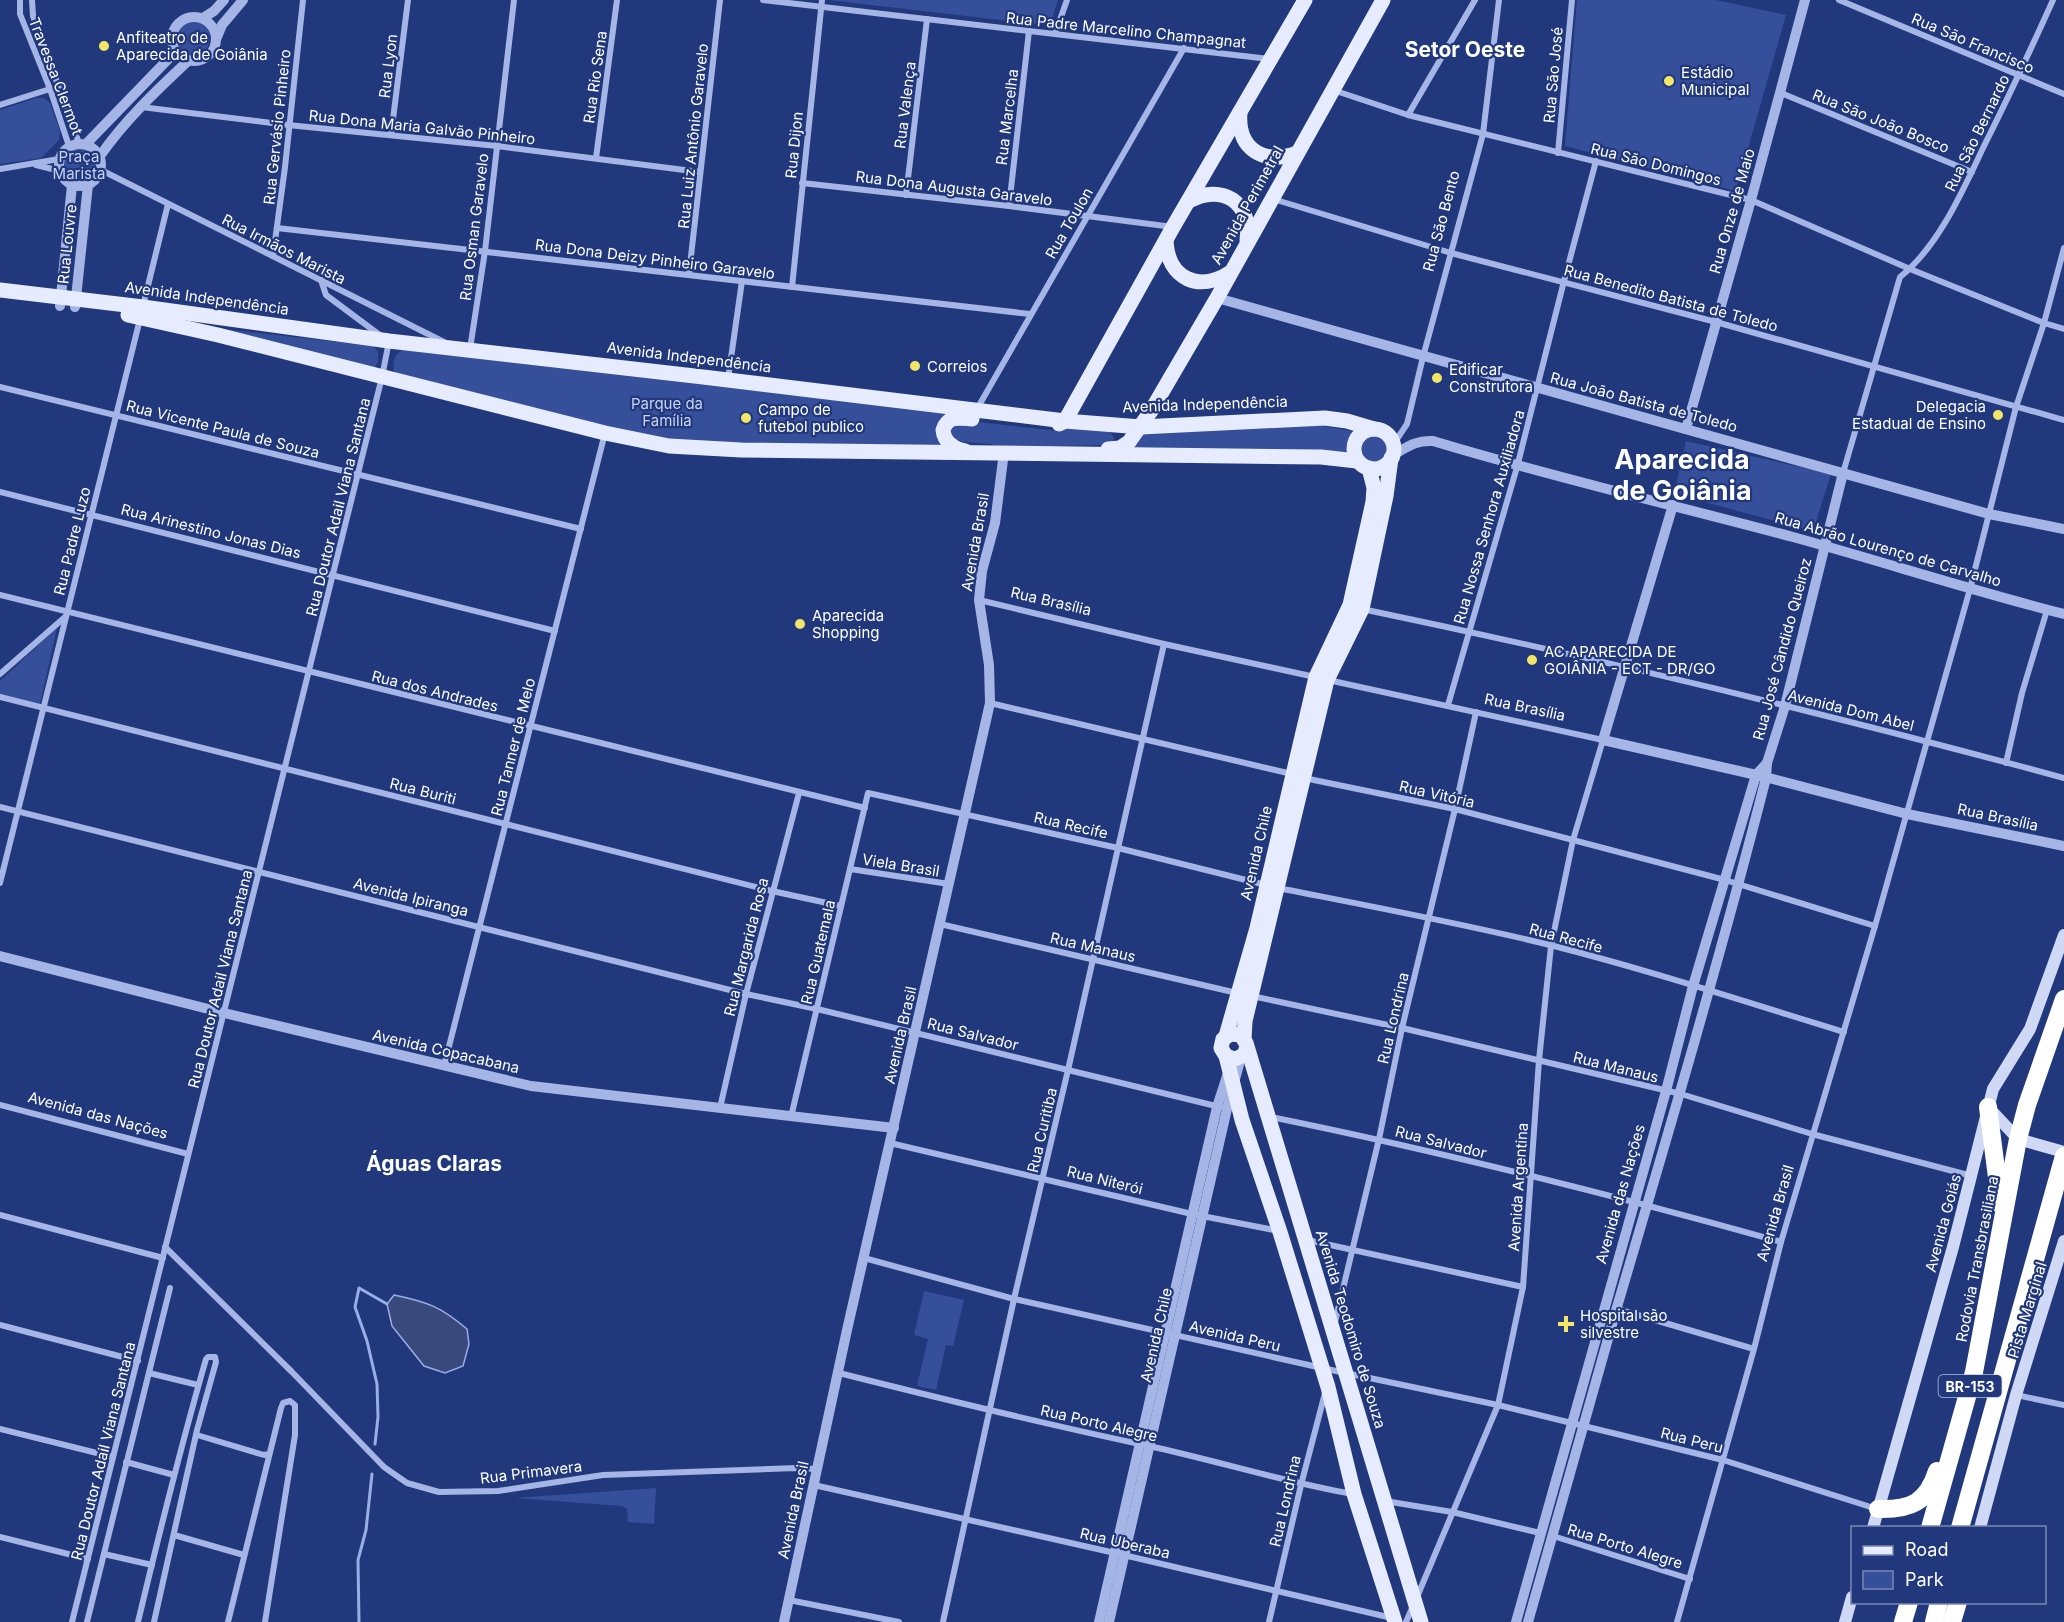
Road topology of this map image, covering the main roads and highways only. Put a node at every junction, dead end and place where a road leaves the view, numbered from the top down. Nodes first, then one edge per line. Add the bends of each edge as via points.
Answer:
1 (1305, 0) edge
2 (1383, 0) edge
3 (1240, 112) junction
4 (1297, 153) junction
5 (1189, 201) junction
6 (1166, 241) junction
7 (1247, 243) junction
8 (1231, 272) junction
9 (0, 290) edge
10 (0, 300) edge
11 (68, 302) junction
12 (142, 312) junction
13 (1065, 421) junction
14 (1114, 426) junction
15 (1141, 427) junction
16 (1374, 429) junction
17 (1108, 449) junction
18 (969, 452) junction
19 (1393, 453) junction
20 (1043, 454) junction
21 (1363, 465) junction
22 (1356, 607) junction
23 (1322, 678) joint
24 (2064, 935) edge
25 (1246, 995) junction
26 (2064, 999) edge
27 (1226, 1036) junction
28 (1244, 1048) junction
29 (1227, 1063) junction
30 (1988, 1107) junction
31 (2018, 1139) junction
32 (2064, 1154) edge
33 (2064, 1204) edge
34 (2064, 1240) edge
35 (1999, 1242) junction
36 (2030, 1284) junction
37 (1974, 1372) junction
38 (1878, 1509) junction
39 (1873, 1526) edge
40 (1930, 1526) edge
41 (1960, 1526) edge
42 (1980, 1526) edge
43 (1851, 1601) edge
44 (1908, 1604) edge
45 (1938, 1604) edge
46 (1957, 1604) edge
47 (1410, 1621) edge
48 (1845, 1622) edge
49 (1903, 1622) edge
50 (1934, 1622) edge
51 (1952, 1622) edge

1 - 3 main road
2 - 4 main road, Avenida Perimetral
3 - 4 main road via 1244,140 1255,151 1268,158
3 - 5 main road
4 - 7 main road, Avenida Perimetral
5 - 6 main road
5 - 7 main road via 1217,194 1236,202 1247,218
6 - 8 main road via 1166,254 1172,266 1193,281 1213,281
6 - 13 main road
7 - 8 main road, Avenida Perimetral
8 - 15 main road, Avenida Perimetral
9 - 11 main road, Avenida Independência
10 - 11 main road, Avenida Independência
11 - 12 main road, Avenida Independência
12 - 13 main road, Avenida Independência
12 - 18 main road, Avenida Independência via 382,377 654,444
13 - 14 main road, Avenida Independência
13 - 18 main road via 1045,426 950,420 943,430 945,438
14 - 15 main road, Avenida Independência
14 - 17 main road via 1117,442
15 - 16 main road, Avenida Independência via 1325,418
15 - 17 main road, Avenida Perimetral via 1125,446
16 - 19 main road via 1386,434
16 - 21 main road via 1357,438 1354,451
17 - 20 main road via 1063,449
18 - 20 main road, Avenida Independência
19 - 21 main road via 1379,468
19 - 22 main road, Rua São Bento via 1386,496
20 - 21 main road, Avenida Independência via 1321,457
21 - 22 main road, Rua São Bento via 1374,488
22 - 23 main road, Rua São Bento
23 - 25 main road, Avenida Chile
24 - 30 main road, Avenida Goiás via 2030,1029 1993,1089
25 - 27 main road, Avenida Chile
25 - 28 main road, Avenida Chile
26 - 31 highway, Rodovia Transbrasiliana / BR-153
27 - 28 main road via 1236,1034
27 - 29 main road, Avenida Chile via 1221,1048
28 - 29 main road
28 - 47 main road, Avenida Teodomiro de Souza via 1415,1601
29 - 47 main road via 1328,1387 1354,1494
30 - 31 main road
30 - 35 highway via 1997,1177
30 - 38 main road, Avenida Goiás
31 - 32 main road
31 - 35 highway, Rodovia Transbrasiliana / BR-153
32 - 36 highway, BR-153
33 - 36 highway
34 - 42 main road, Pista Marginal
35 - 37 highway, Rodovia Transbrasiliana / BR-153
36 - 41 highway, BR-153
37 - 38 highway via 1962,1390 1932,1487 1907,1507
37 - 40 highway, Rodovia Transbrasiliana / BR-153
38 - 39 main road, Avenida Goiás
43 - 48 main road
44 - 49 highway
45 - 50 highway
46 - 51 highway

